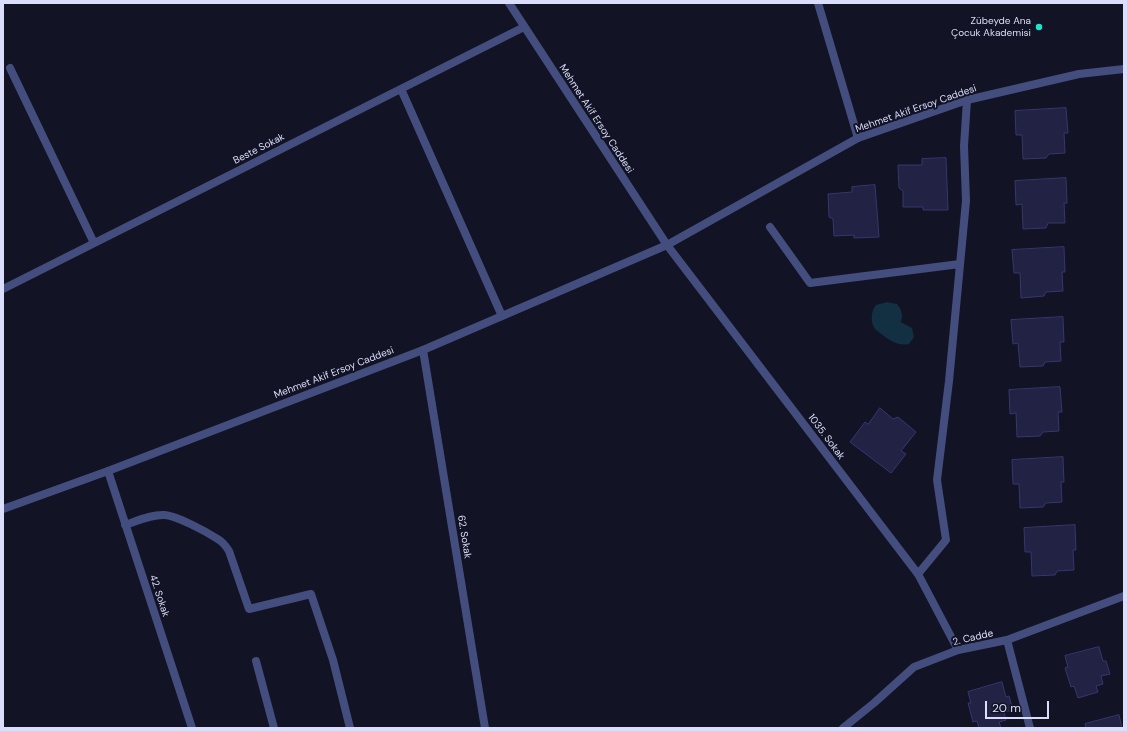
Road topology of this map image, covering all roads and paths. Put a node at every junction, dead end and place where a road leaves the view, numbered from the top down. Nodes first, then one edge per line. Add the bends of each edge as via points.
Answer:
1 (509, 3) edge
2 (818, 3) edge
3 (524, 27) junction
4 (10, 68) dead end
5 (1124, 69) edge
6 (401, 89) junction
7 (967, 100) junction
8 (858, 138) junction
9 (770, 227) dead end
10 (94, 243) junction
11 (667, 245) junction
12 (960, 264) junction
13 (3, 289) edge
14 (502, 316) junction
15 (423, 350) junction
16 (108, 471) junction
17 (3, 509) edge
18 (125, 525) junction
19 (918, 574) junction
20 (1124, 596) edge
21 (1007, 640) junction
22 (958, 650) junction
23 (256, 661) dead end
24 (192, 728) edge
25 (274, 728) edge
26 (350, 728) edge
27 (485, 728) edge
28 (843, 728) edge
29 (1030, 728) edge

1 - 3 street, Mehmet Akif Ersoy Caddesi
2 - 8 street
3 - 6 street, Beste Sokak
3 - 11 street, Mehmet Akif Ersoy Caddesi
4 - 10 street
5 - 7 street, Mehmet Akif Ersoy Caddesi via 1079,74
6 - 10 street, Beste Sokak
6 - 14 street
7 - 8 street, Mehmet Akif Ersoy Caddesi
7 - 12 street via 964,146 966,201
8 - 11 street, Mehmet Akif Ersoy Caddesi
9 - 12 street via 810,284
10 - 13 street, Beste Sokak
11 - 14 street, Mehmet Akif Ersoy Caddesi
11 - 19 street, 1035. Sokak
12 - 19 street via 950,381 937,480 946,540
14 - 15 street, Mehmet Akif Ersoy Caddesi
15 - 16 street, Mehmet Akif Ersoy Caddesi
15 - 27 street, 62. Sokak
16 - 17 street, Mehmet Akif Ersoy Caddesi
16 - 18 street, 42. Sokak
18 - 24 street, 42. Sokak
18 - 26 street via 148,517 164,515 182,520 217,538 229,551 249,609 311,594 333,660
19 - 22 street, 1035. Sokak
20 - 21 street, 2. Cadde
21 - 22 street, 2. Cadde
21 - 29 street
22 - 28 street, 2. Cadde via 914,667
23 - 25 street

